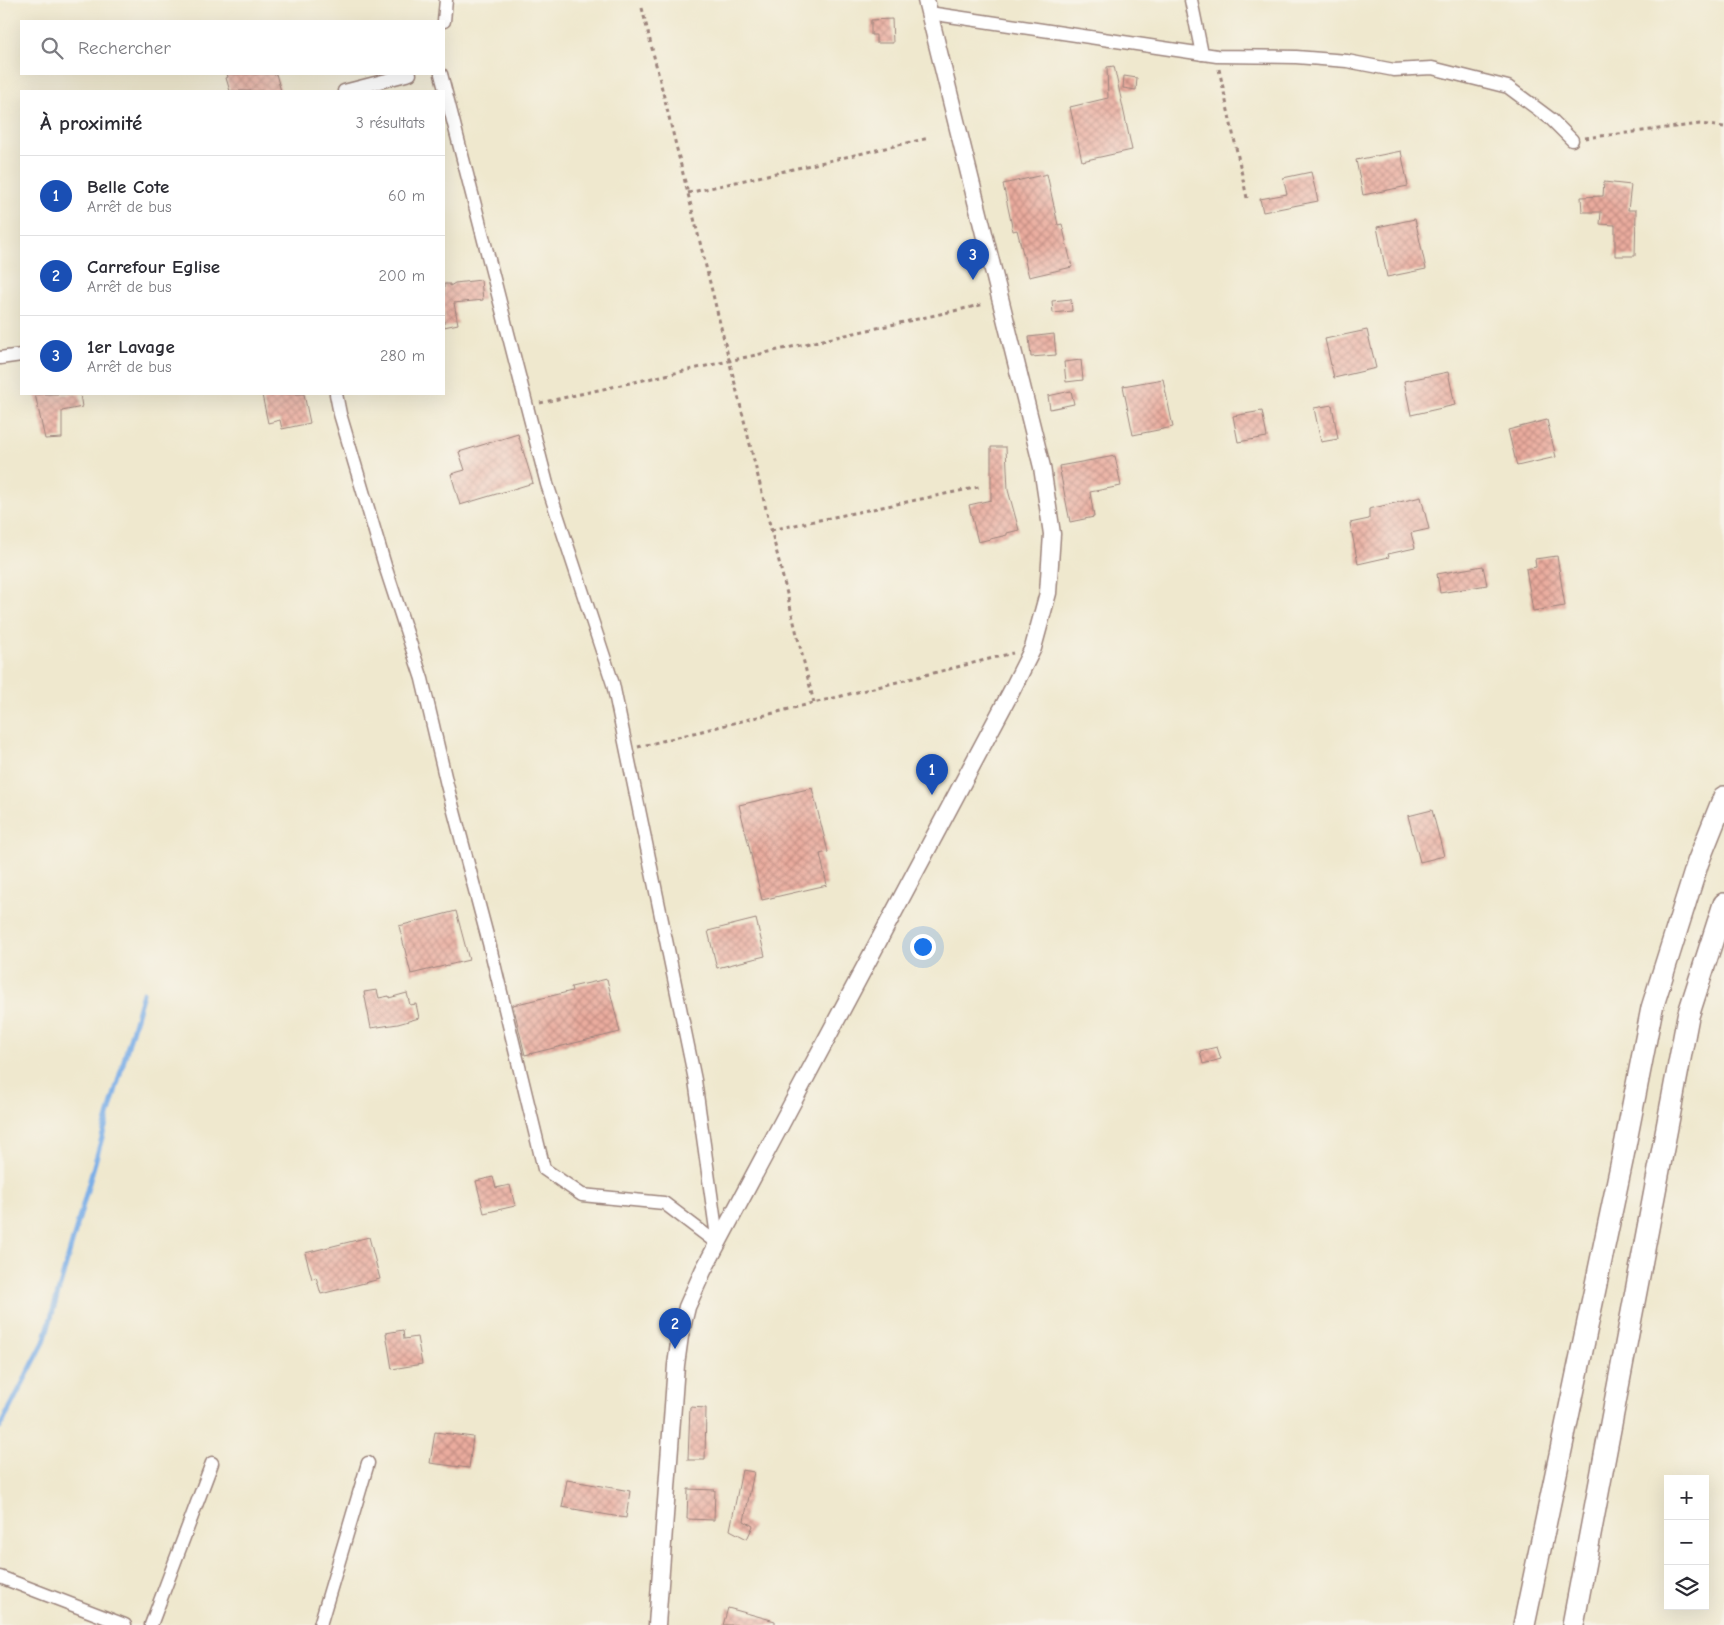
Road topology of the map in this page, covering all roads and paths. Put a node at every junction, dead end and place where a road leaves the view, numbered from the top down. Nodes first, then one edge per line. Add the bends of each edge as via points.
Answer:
1 (446, 0) edge
2 (1190, 0) edge
3 (927, 7) edge
4 (642, 8) dead end
5 (444, 20) edge
6 (1202, 54) junction
7 (1217, 56) junction
8 (406, 75) edge
9 (441, 75) edge
10 (348, 90) edge
11 (1724, 128) edge
12 (929, 138) dead end
13 (1572, 140) joint
14 (688, 193) junction
15 (1247, 198) dead end
16 (1000, 300) junction
17 (20, 355) edge
18 (0, 358) edge
19 (729, 360) junction
20 (336, 395) edge
21 (527, 406) junction
22 (979, 487) dead end
23 (771, 530) junction
24 (1033, 648) junction
25 (814, 703) junction
26 (626, 750) junction
27 (1724, 797) edge
28 (1724, 904) edge
29 (718, 1244) junction
30 (212, 1462) dead end
31 (368, 1462) dead end
32 (0, 1577) edge
33 (125, 1625) edge
34 (150, 1625) edge
35 (320, 1625) edge
36 (658, 1625) edge
37 (1524, 1625) edge
38 (1573, 1625) edge

1 - 5 street
2 - 6 street
3 - 6 street
3 - 16 street
4 - 14 path
6 - 7 street
7 - 13 street via 1347,61 1394,70 1432,68 1508,87 1551,119
7 - 15 path
8 - 10 street
9 - 21 street
11 - 13 path via 1700,124
12 - 14 path
14 - 19 path
16 - 19 path
16 - 24 street via 1042,467 1052,534 1048,593
17 - 18 street
19 - 21 path
19 - 23 path
20 - 29 street via 383,560 422,679 544,1169 582,1196 664,1203
21 - 26 street via 547,484 613,684
22 - 23 path
23 - 25 path
24 - 25 path
24 - 29 street
25 - 26 path
26 - 29 street via 695,1080
27 - 37 highway via 1698,862 1652,1008
28 - 38 highway via 1688,1016
29 - 36 street via 703,1271 680,1336
30 - 34 street
31 - 35 street
32 - 33 street

